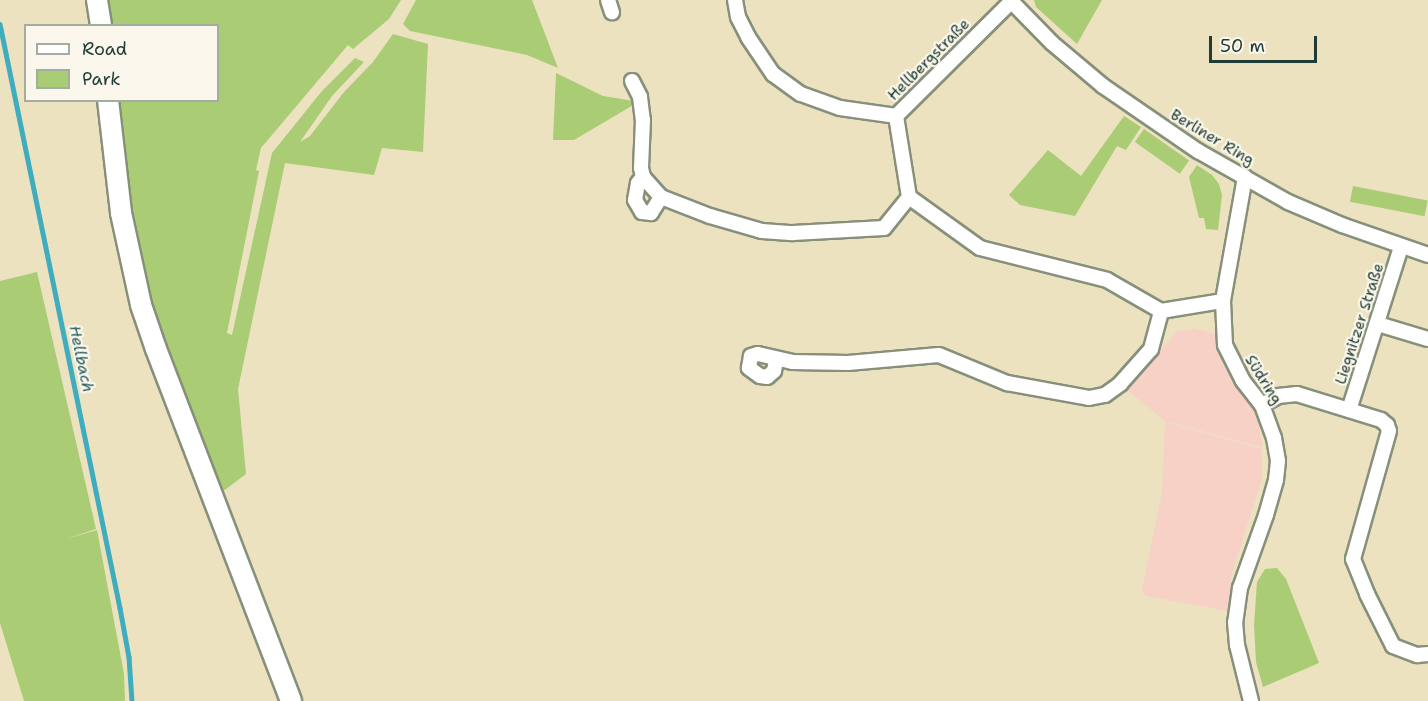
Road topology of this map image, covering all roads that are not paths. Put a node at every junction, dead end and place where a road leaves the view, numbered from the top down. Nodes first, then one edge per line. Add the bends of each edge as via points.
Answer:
1 (97, 0) edge
2 (735, 0) edge
3 (1012, 0) edge
4 (101, 24) edge
5 (632, 81) dead end
6 (108, 102) edge
7 (896, 116) junction
8 (643, 177) junction
9 (1245, 177) junction
10 (661, 197) junction
11 (909, 197) junction
12 (1401, 247) junction
13 (1428, 255) edge
14 (1223, 301) junction
15 (1161, 311) junction
16 (1378, 324) junction
17 (1428, 339) edge
18 (776, 360) dead end
19 (1262, 405) junction
20 (1349, 410) junction
21 (1428, 654) edge
22 (291, 701) edge
23 (1251, 701) edge

1 - 4 main road
2 - 7 street, Hellbergstraße via 738,17 772,74 801,94 840,108
3 - 7 street, Hellbergstraße
3 - 9 street, Berliner Ring via 1052,43 1103,86 1197,151
5 - 8 street via 644,120
6 - 22 main road via 121,213 141,305
7 - 11 street
8 - 10 street
8 - 10 street via 635,200 642,212 651,213
9 - 12 street, Berliner Ring via 1288,202
9 - 14 street, Südring
10 - 11 street via 762,231 793,233 884,228
11 - 15 street via 980,248 1107,280
12 - 13 street, Berliner Ring
12 - 16 street, Liegnitzer Straße
14 - 15 street
14 - 19 street, Südring via 1225,345 1243,381
15 - 18 street via 1150,349 1120,384 1105,395 1089,398 1007,383 939,355 848,363
16 - 17 street
16 - 20 street, Liegnitzer Straße
19 - 20 street, Liegnitzer Straße via 1278,396 1297,394
19 - 23 street, Südring via 1274,438 1276,480 1240,588 1235,621
20 - 21 street, Liegnitzer Straße via 1381,420 1389,431 1353,559 1393,646 1417,655

